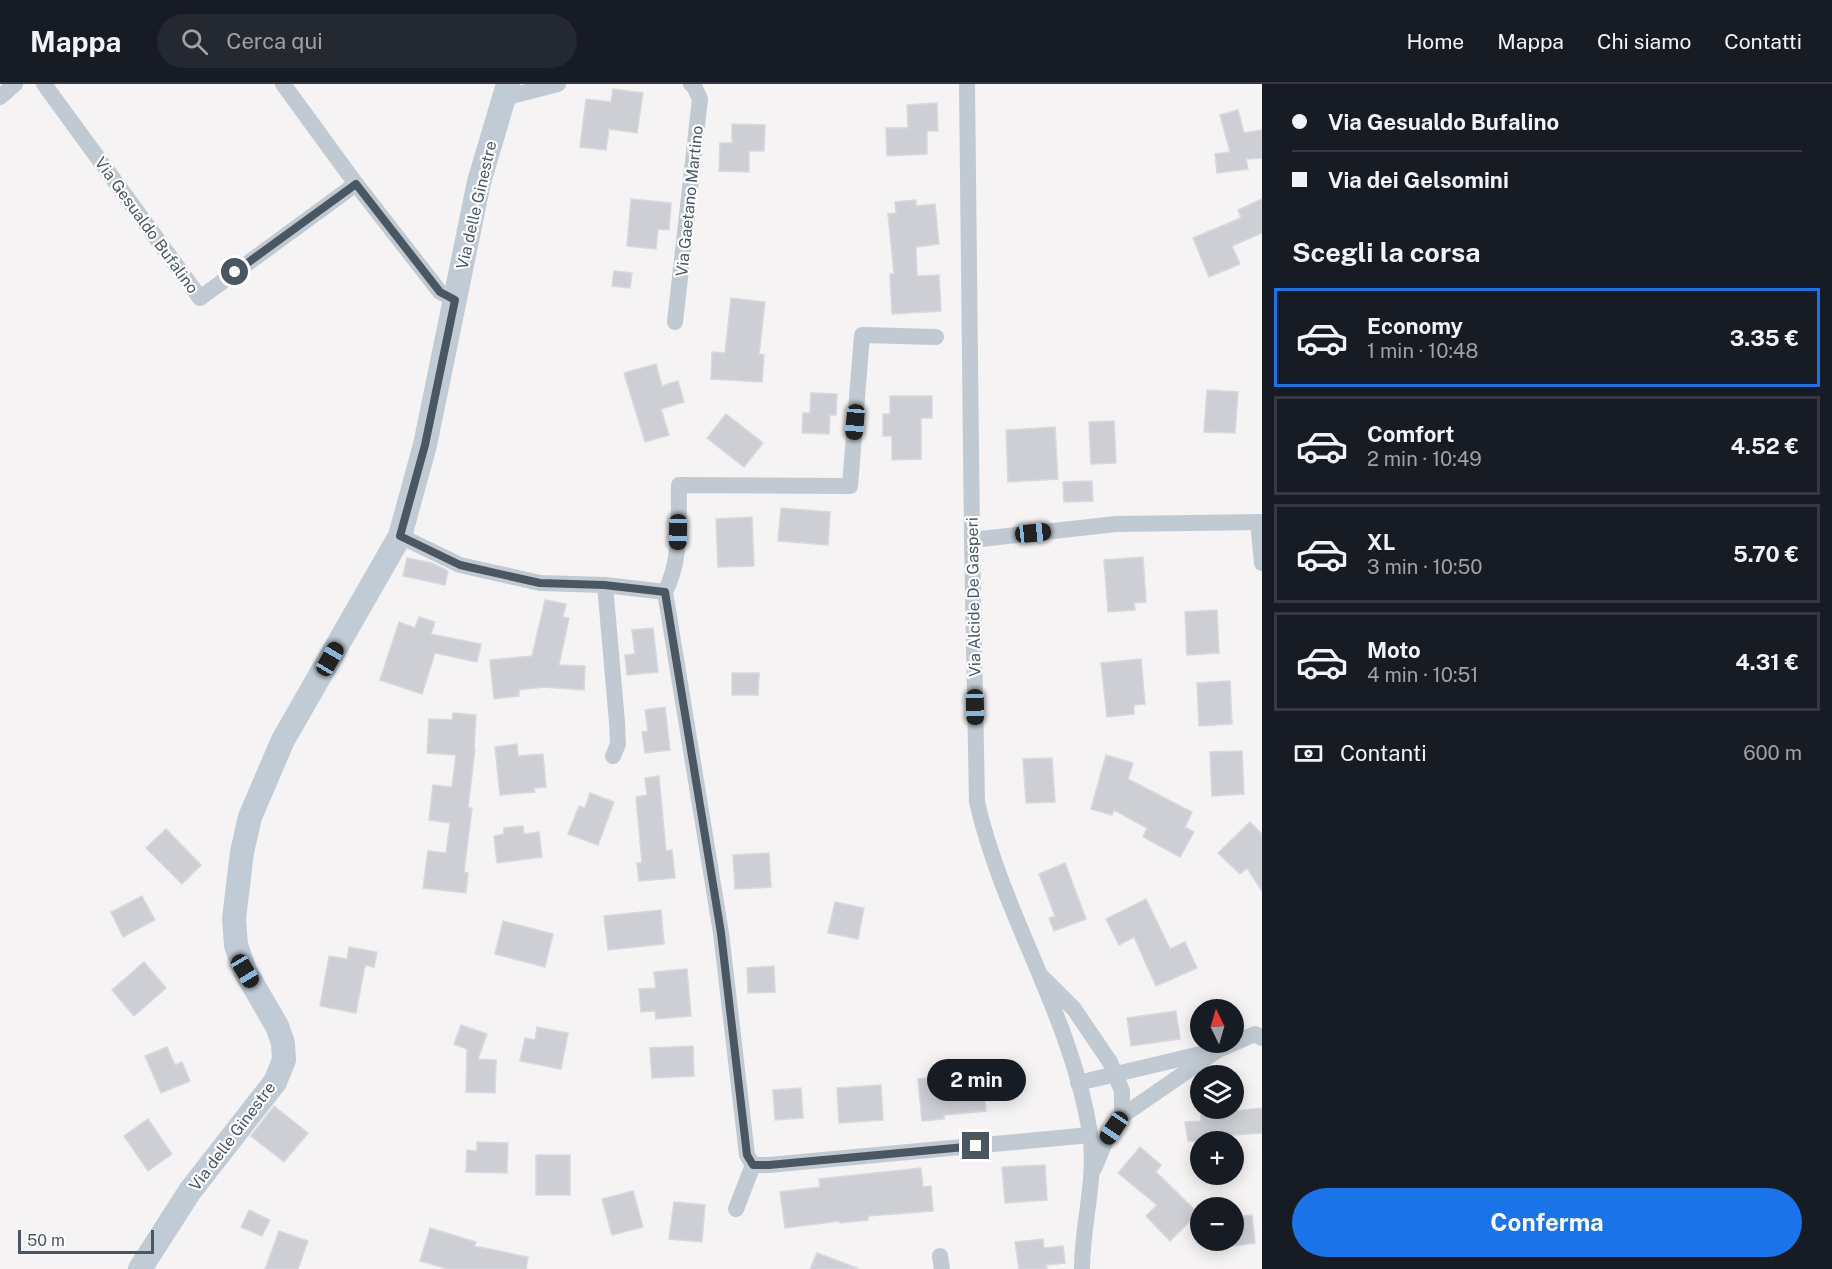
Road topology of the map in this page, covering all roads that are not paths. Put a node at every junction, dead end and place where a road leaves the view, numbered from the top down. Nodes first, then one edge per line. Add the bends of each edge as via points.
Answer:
1 (15, 84) edge
2 (44, 84) edge
3 (284, 84) edge
4 (558, 84) edge
5 (691, 84) edge
6 (967, 84) edge
7 (505, 91) edge
8 (0, 97) edge
9 (356, 184) junction
10 (455, 300) junction
11 (675, 322) dead end
12 (936, 337) dead end
13 (1260, 522) edge
14 (400, 536) junction
15 (972, 540) junction
16 (1262, 563) edge
17 (604, 585) junction
18 (665, 592) junction
19 (613, 756) dead end
20 (1039, 974) junction
21 (1262, 1038) edge
22 (1244, 1039) edge
23 (1205, 1053) edge
24 (1214, 1053) edge
25 (1116, 1074) junction
26 (1078, 1083) junction
27 (1122, 1116) junction
28 (1090, 1135) junction
29 (753, 1165) junction
30 (1091, 1175) junction
31 (736, 1209) dead end
32 (140, 1269) edge
33 (1082, 1269) edge

1 - 8 street
2 - 9 street, Via Gesualdo Bufalino via 200,298
3 - 9 street
4 - 7 street
5 - 11 street, Via Gaetano Martino via 700,99
6 - 15 street, Via Alcide De Gasperi
7 - 10 street, Via delle Ginestre via 478,182
9 - 10 street via 440,292
10 - 14 street, Via delle Ginestre via 425,445
12 - 18 street via 862,335 850,486 679,485 678,556
13 - 15 street via 1116,524
13 - 16 street
14 - 17 street via 460,565 540,583
14 - 32 street, Via delle Ginestre via 283,740 250,817 234,919 236,945 245,971 277,1026 284,1043 284,1060 275,1082 190,1191
15 - 20 street, Via Alcide De Gasperi via 977,802 986,841
17 - 18 street
17 - 19 street via 617,722 618,744
18 - 29 street via 721,933 747,1155
20 - 25 street via 1074,1009
20 - 26 street, Via Alcide De Gasperi
21 - 22 street via 1255,1034
23 - 25 street
24 - 27 street
25 - 26 street
25 - 27 street via 1122,1091
26 - 28 street, Via Alcide De Gasperi
27 - 30 street via 1106,1140
28 - 29 street
28 - 30 street, Via Alcide De Gasperi
29 - 31 street
30 - 33 street, Via Alcide De Gasperi

